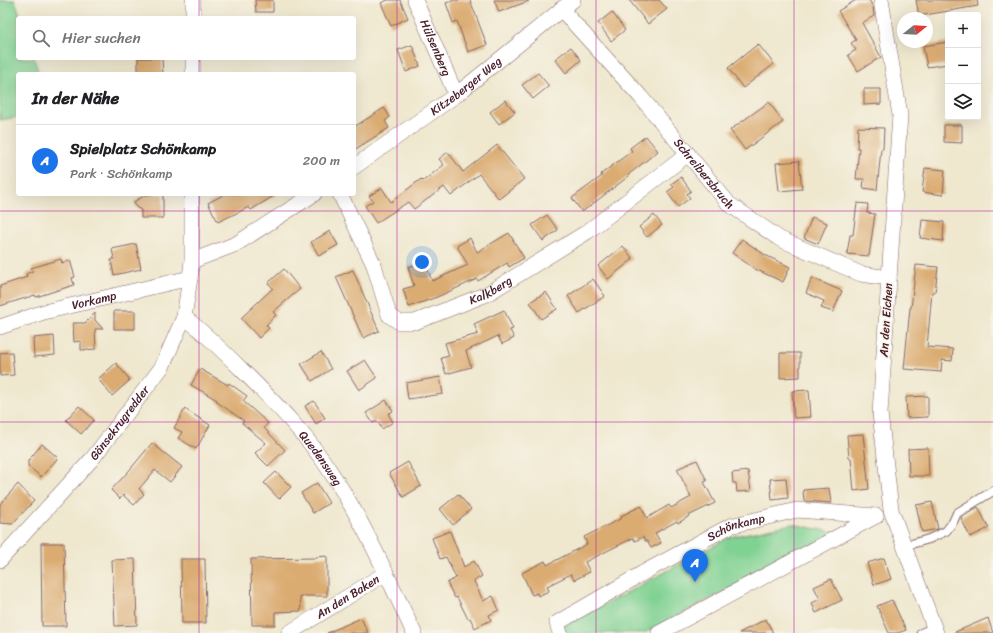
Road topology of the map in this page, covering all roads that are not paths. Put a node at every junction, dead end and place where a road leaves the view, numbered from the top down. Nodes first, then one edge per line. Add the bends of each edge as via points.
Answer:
1 (193, 0) edge
2 (415, 0) edge
3 (881, 0) edge
4 (567, 4) edge
5 (193, 16) edge
6 (193, 60) edge
7 (193, 72) edge
8 (456, 95) junction
9 (688, 154) junction
10 (356, 166) edge
11 (192, 196) edge
12 (311, 196) edge
13 (341, 196) edge
14 (192, 261) junction
15 (190, 278) junction
16 (889, 278) junction
17 (184, 317) junction
18 (0, 327) edge
19 (993, 491) edge
20 (891, 510) junction
21 (876, 516) junction
22 (904, 546) junction
23 (0, 560) edge
24 (386, 573) junction
25 (930, 631) edge
26 (289, 633) edge
27 (414, 633) edge
28 (560, 633) edge
29 (659, 633) edge

1 - 5 street
2 - 8 street, Hülsenberg
3 - 16 street, An den Eichen via 900,116
4 - 8 street, Kitzeberger Weg
4 - 9 street, Schreibersbruch
6 - 7 street
8 - 10 street, Kitzeberger Weg
9 - 13 street, Kalkberg via 587,232 487,294 415,322 399,322 389,315 374,265
9 - 16 street, Schreibersbruch via 729,204 780,239 861,274
11 - 14 street, Gänsekrugredder
12 - 14 street via 236,244
14 - 15 street, Gänsekrugredder
15 - 17 street, Gänsekrugredder
15 - 18 street, Vorkamp via 44,312
16 - 20 street, An den Eichen via 880,413
17 - 23 street, Gänsekrugredder via 162,367 92,460
17 - 24 street, Quedensweg via 270,397 308,440 340,488
19 - 22 lane via 956,513 946,531
20 - 21 street, Schönkamp
20 - 22 street, An den Eichen
21 - 28 street, Schönkamp via 797,510 730,526 557,623
21 - 29 street, Schönkamp
22 - 25 street, An den Eichen
24 - 26 street, An den Baken
24 - 27 street, Quedensweg

